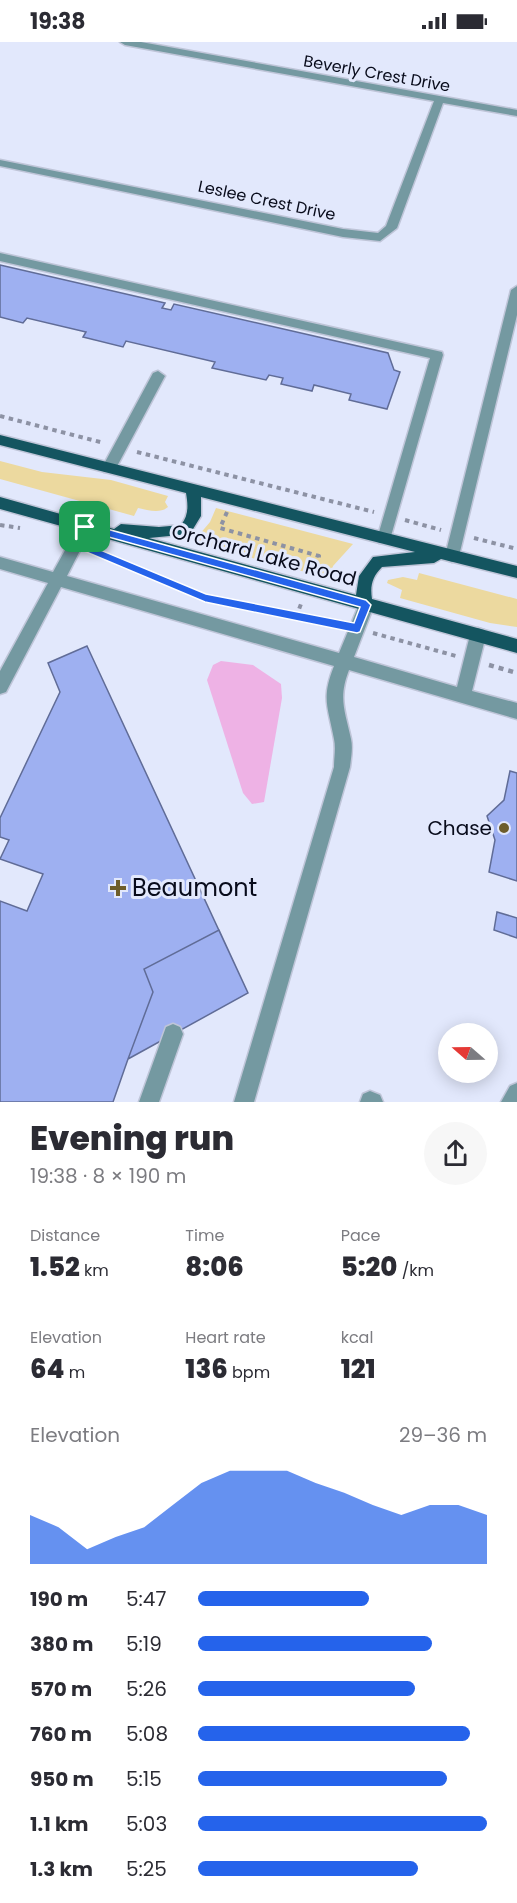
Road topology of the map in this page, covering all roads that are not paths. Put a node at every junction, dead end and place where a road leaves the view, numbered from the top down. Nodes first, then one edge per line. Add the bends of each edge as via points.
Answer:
1 (125, 42) edge
2 (439, 100) junction
3 (517, 113) edge
4 (0, 163) edge
5 (0, 256) edge
6 (517, 290) edge
7 (158, 376) dead end
8 (0, 440) edge
9 (109, 468) junction
10 (192, 490) junction
11 (0, 503) edge
12 (85, 527) junction
13 (384, 539) junction
14 (452, 556) junction
15 (0, 563) edge
16 (517, 572) edge
17 (56, 579) junction
18 (366, 605) junction
19 (478, 635) junction
20 (517, 646) edge
21 (343, 663) junction
22 (0, 687) edge
23 (463, 696) junction
24 (517, 711) edge
25 (173, 1034) dead end
26 (517, 1093) edge
27 (149, 1102) edge
28 (244, 1102) edge
29 (511, 1102) edge

1 - 2 street, Beverly Crest Drive
2 - 3 street, Beverly Crest Drive
2 - 4 street, Leslee Crest Drive via 396,217 380,237 343,233
5 - 13 street via 437,355
6 - 14 street
7 - 9 street
8 - 9 main road
9 - 10 main road
10 - 12 main road via 194,520 185,530 159,533
10 - 13 main road
11 - 12 main road, Orchard Lake Road
12 - 17 street
12 - 18 main road, Orchard Lake Road
13 - 14 main road
14 - 16 main road
14 - 18 main road via 378,561 363,580
15 - 17 street
17 - 21 street
17 - 22 street
18 - 19 main road, Orchard Lake Road
18 - 21 street
19 - 20 main road, Orchard Lake Road
19 - 23 street
21 - 23 street
21 - 28 street via 335,685 334,709 343,741 342,767
23 - 24 street
25 - 27 street
26 - 29 street

